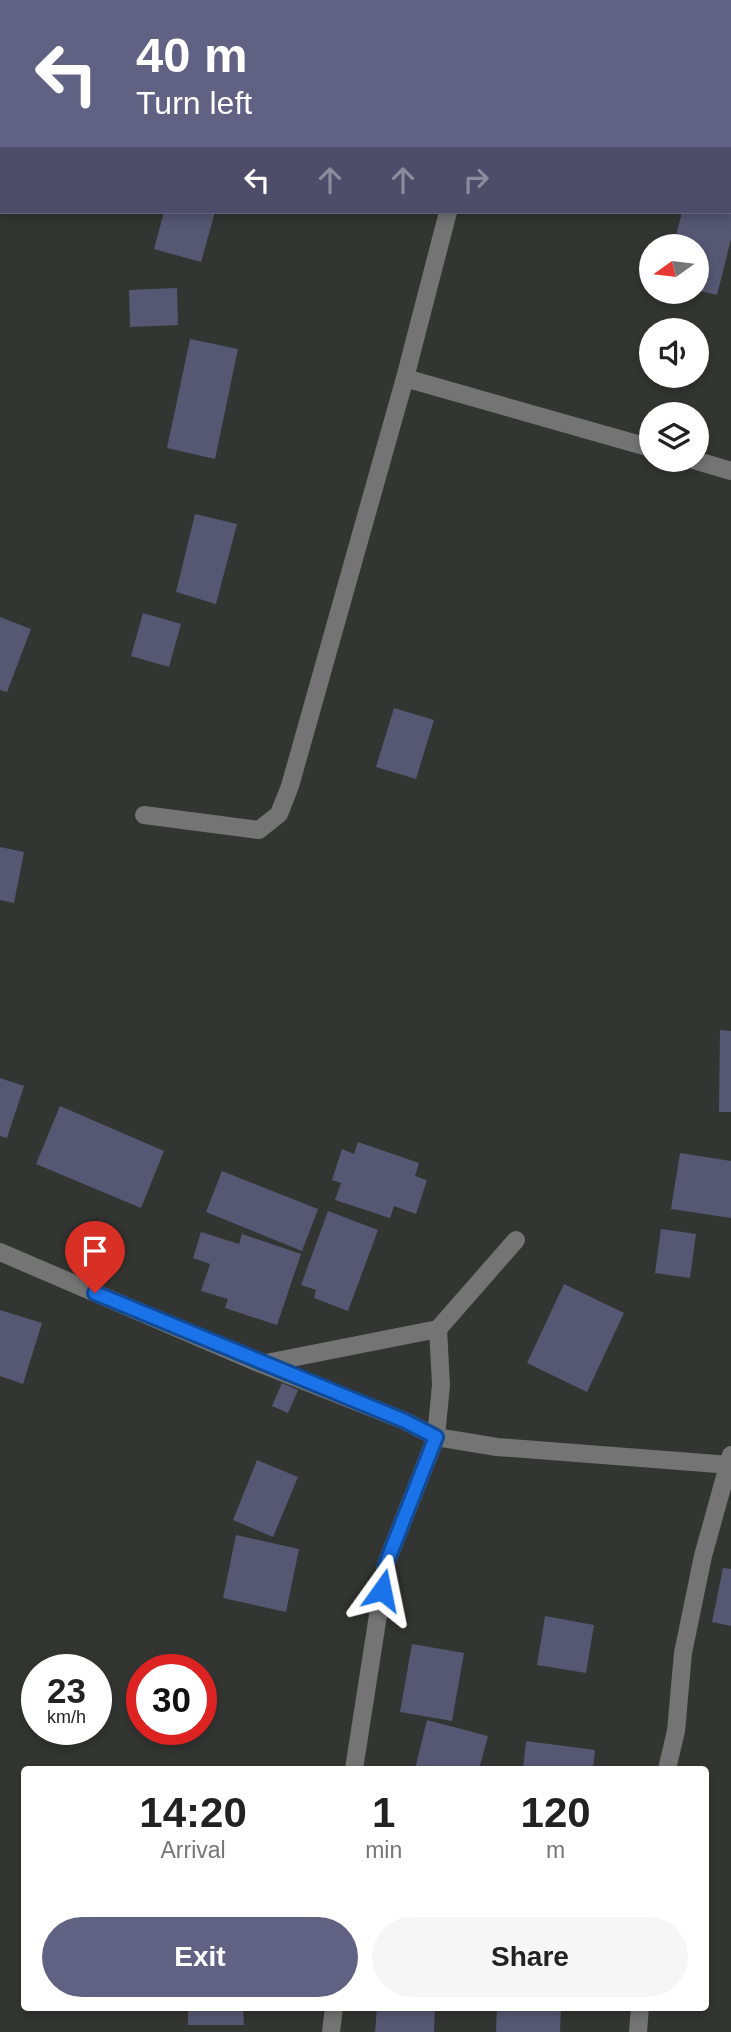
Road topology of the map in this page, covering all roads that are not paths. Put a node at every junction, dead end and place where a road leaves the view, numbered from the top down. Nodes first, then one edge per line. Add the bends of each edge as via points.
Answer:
1 (447, 214) edge
2 (405, 379) junction
3 (639, 445) edge
4 (709, 464) edge
5 (731, 471) edge
6 (144, 816) dead end
7 (516, 1240) dead end
8 (0, 1252) edge
9 (438, 1329) junction
10 (261, 1364) junction
11 (436, 1437) junction
12 (729, 1461) edge
13 (354, 1766) edge
14 (668, 1766) edge
15 (334, 2011) edge
16 (639, 2011) edge
17 (331, 2032) edge
18 (638, 2032) edge

1 - 2 street
2 - 3 street
2 - 6 street via 279,814 259,830
4 - 5 street
7 - 9 street
8 - 10 street
9 - 10 street
9 - 11 street
10 - 11 street
11 - 12 street via 497,1447
11 - 13 street via 386,1564
12 - 14 street via 683,1653 676,1731
15 - 17 street
16 - 18 street

